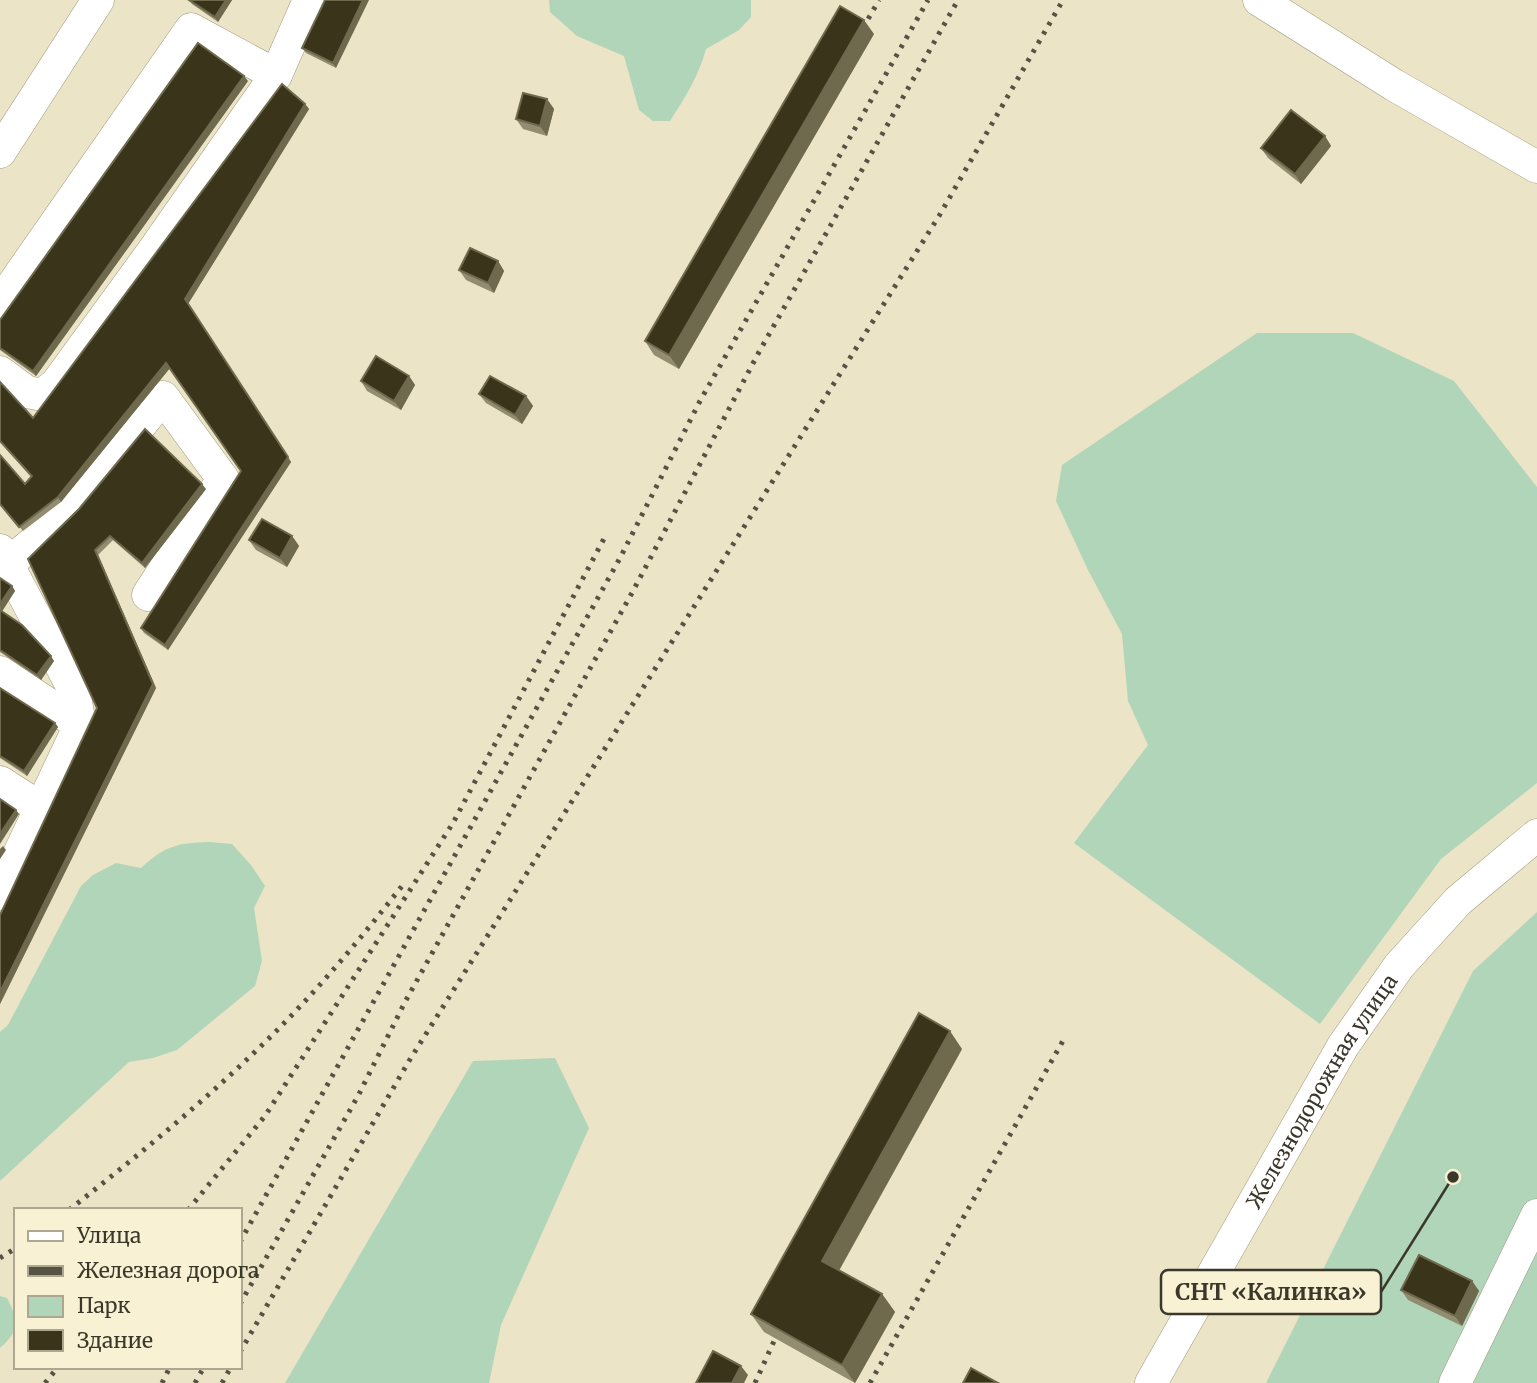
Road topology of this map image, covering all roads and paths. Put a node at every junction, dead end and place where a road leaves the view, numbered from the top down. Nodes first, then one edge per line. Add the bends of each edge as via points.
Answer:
1 (98, 0) edge
2 (309, 0) edge
3 (1259, 0) edge
4 (276, 75) junction
5 (0, 152) edge
6 (1537, 167) edge
7 (0, 303) edge
8 (0, 372) edge
9 (4, 556) edge
10 (148, 595) dead end
11 (0, 672) edge
12 (80, 725) junction
13 (0, 782) edge
14 (42, 809) junction
15 (1537, 835) edge
16 (0, 894) edge
17 (1537, 1215) edge
18 (1151, 1383) edge
19 (1455, 1383) edge

1 - 5 street
2 - 4 street
3 - 6 street
4 - 7 street via 191,29
4 - 8 street via 57,383 43,395 27,392
9 - 10 street via 72,510 163,397 223,479
9 - 12 street via 74,690
11 - 12 street
12 - 14 street
13 - 14 street
14 - 16 street
15 - 18 street, Железнодорожная улица via 1458,901 1399,966 1350,1036
17 - 19 street

